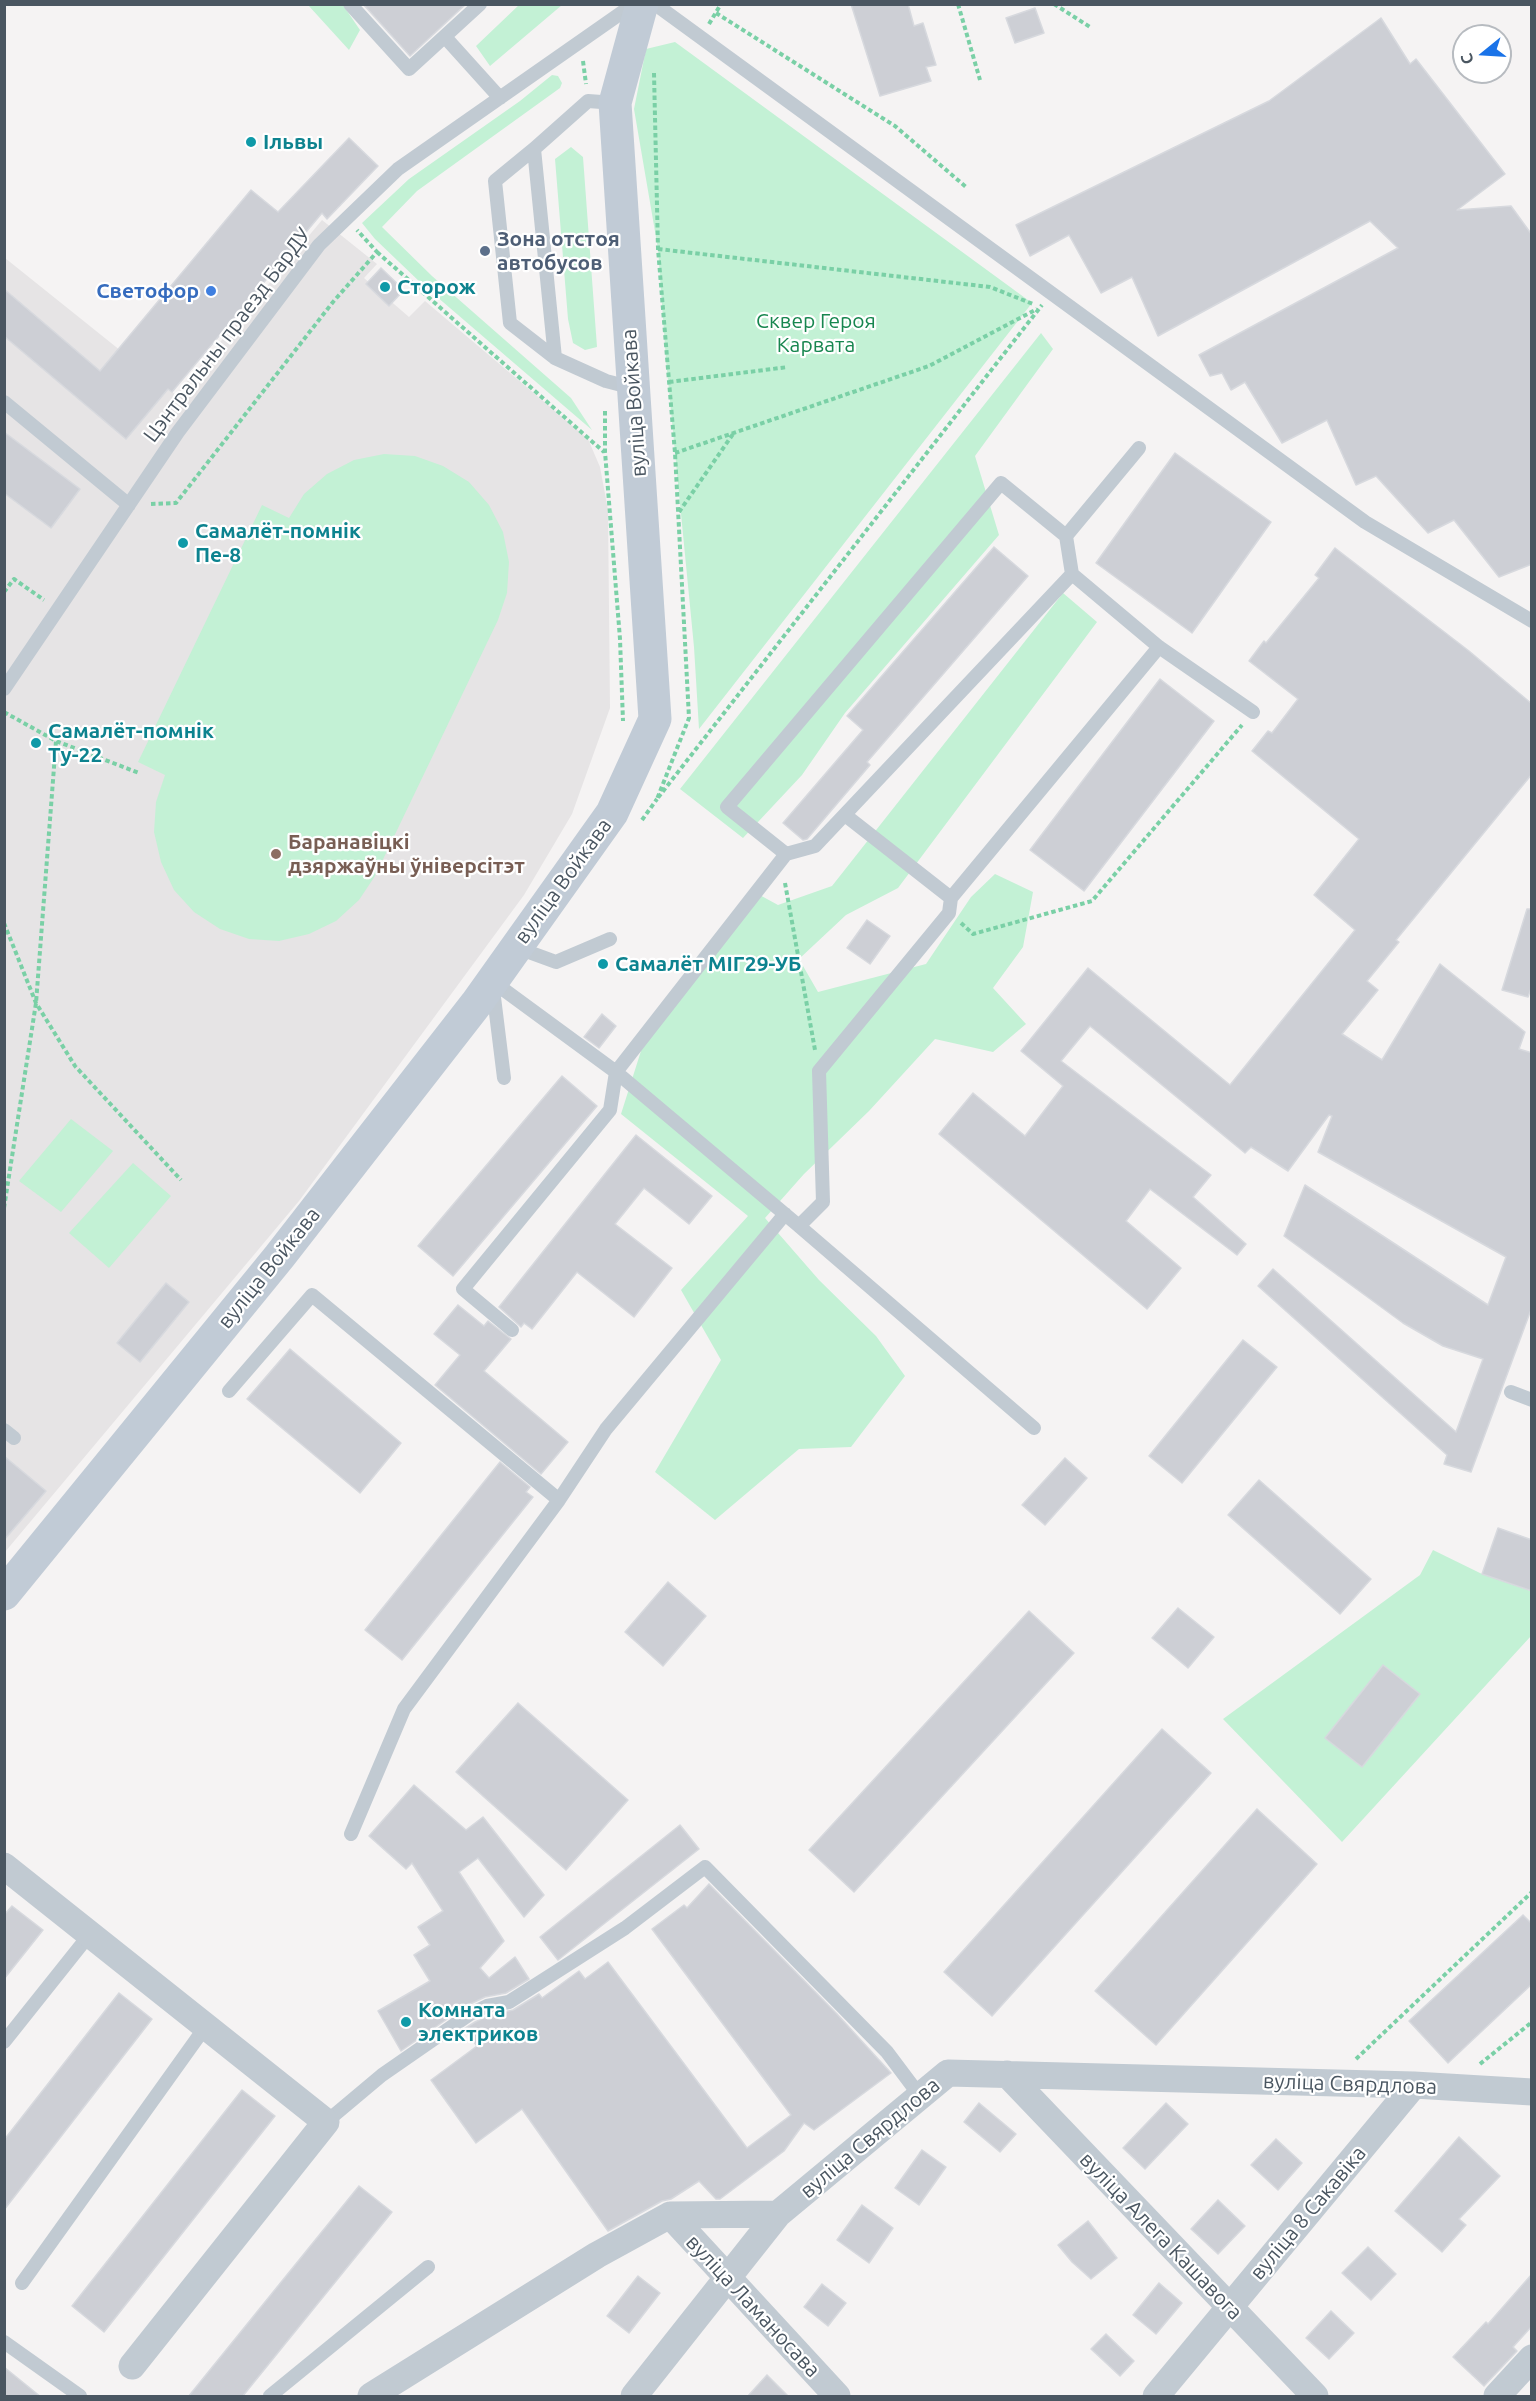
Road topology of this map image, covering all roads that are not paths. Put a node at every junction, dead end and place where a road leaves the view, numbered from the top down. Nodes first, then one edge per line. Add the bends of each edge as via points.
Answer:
1 (350, 4) edge
2 (480, 4) edge
3 (634, 4) edge
4 (655, 4) edge
5 (626, 8) edge
6 (445, 37) junction
7 (500, 98) junction
8 (601, 102) junction
9 (534, 150) junction
10 (555, 358) junction
11 (619, 384) junction
12 (4, 402) edge
13 (1139, 448) dead end
14 (129, 505) junction
15 (1066, 536) junction
16 (1072, 574) junction
17 (1532, 621) edge
18 (1159, 647) junction
19 (4, 689) edge
20 (1252, 712) road end
21 (845, 815) junction
22 (783, 858) junction
23 (951, 898) junction
24 (610, 939) dead end
25 (515, 947) junction
26 (492, 981) junction
27 (616, 1072) junction
28 (504, 1078) dead end
29 (785, 1214) junction
30 (799, 1226) junction
31 (512, 1330) dead end
32 (229, 1391) dead end
33 (1510, 1392) dead end
34 (1532, 1400) edge
35 (1034, 1428) dead end
36 (559, 1500) junction
37 (4, 1594) edge
38 (351, 1834) dead end
39 (4, 1866) edge
40 (90, 1934) junction
41 (206, 2026) junction
42 (4, 2042) edge
43 (1007, 2074) junction
44 (1414, 2085) junction
45 (1532, 2092) edge
46 (920, 2096) junction
47 (326, 2122) junction
48 (778, 2214) junction
49 (670, 2215) junction
50 (428, 2267) dead end
51 (729, 2279) junction
52 (21, 2283) dead end
53 (1229, 2308) junction
54 (4, 2342) edge
55 (1532, 2358) edge
56 (132, 2366) dead end
57 (80, 2397) edge
58 (270, 2397) edge
59 (371, 2397) edge
60 (634, 2397) edge
61 (837, 2397) edge
62 (1156, 2397) edge
63 (1315, 2397) edge
64 (1497, 2397) edge

1 - 6 lane via 409,69
2 - 6 lane
3 - 5 lane, Цэнтральны праезд БарДУ
4 - 17 lane via 1365,522
5 - 7 lane, Цэнтральны праезд БарДУ
5 - 8 main road, вуліца Войкава
6 - 7 lane
7 - 14 lane, Цэнтральны праезд БарДУ via 398,169 319,245 178,432
8 - 9 lane
8 - 11 main road, вуліца Войкава
9 - 10 lane
9 - 10 lane via 495,181 510,323
10 - 11 lane
11 - 25 main road, вуліца Войкава via 655,719 612,813
12 - 14 lane
13 - 15 lane
14 - 19 lane, Цэнтральны праезд БарДУ
15 - 16 lane
15 - 22 lane via 1000,483 727,807
16 - 18 lane
16 - 21 lane
18 - 20 lane
18 - 23 lane
21 - 22 lane via 815,846
21 - 23 lane
22 - 27 lane
23 - 30 lane via 949,913 819,1071 823,1202
24 - 25 lane via 556,962
25 - 26 main road, вуліца Войкава
26 - 27 lane
26 - 28 lane
26 - 37 main road, вуліца Войкава via 279,1257
27 - 29 lane
27 - 31 lane via 610,1110 463,1289
29 - 30 lane
29 - 36 lane via 606,1429
30 - 35 lane
32 - 36 lane via 312,1295
33 - 34 lane
36 - 38 lane via 404,1709
39 - 40 street
40 - 41 street
40 - 42 lane
41 - 47 street
41 - 52 lane
43 - 44 street, вуліца Свярдлова
43 - 46 street, вуліца Свярдлова via 948,2073
43 - 53 street, вуліца Алега Кашавога
44 - 45 street, вуліца Свярдлова
44 - 53 street, вуліца 8 Сакавіка
46 - 47 lane via 887,2052 705,1867 625,1928 509,2002 470,2014 382,2075
46 - 48 street, вуліца Свярдлова
47 - 56 street
48 - 49 street
48 - 51 street, вуліца Свярдлова
49 - 51 street, вуліца Ламаносава
49 - 59 street via 597,2255
50 - 58 lane
51 - 60 street, вуліца Свярдлова
51 - 61 street, вуліца Ламаносава
53 - 62 street, вуліца 8 Сакавіка
53 - 63 street, вуліца Алега Кашавога
54 - 57 lane
55 - 64 street

